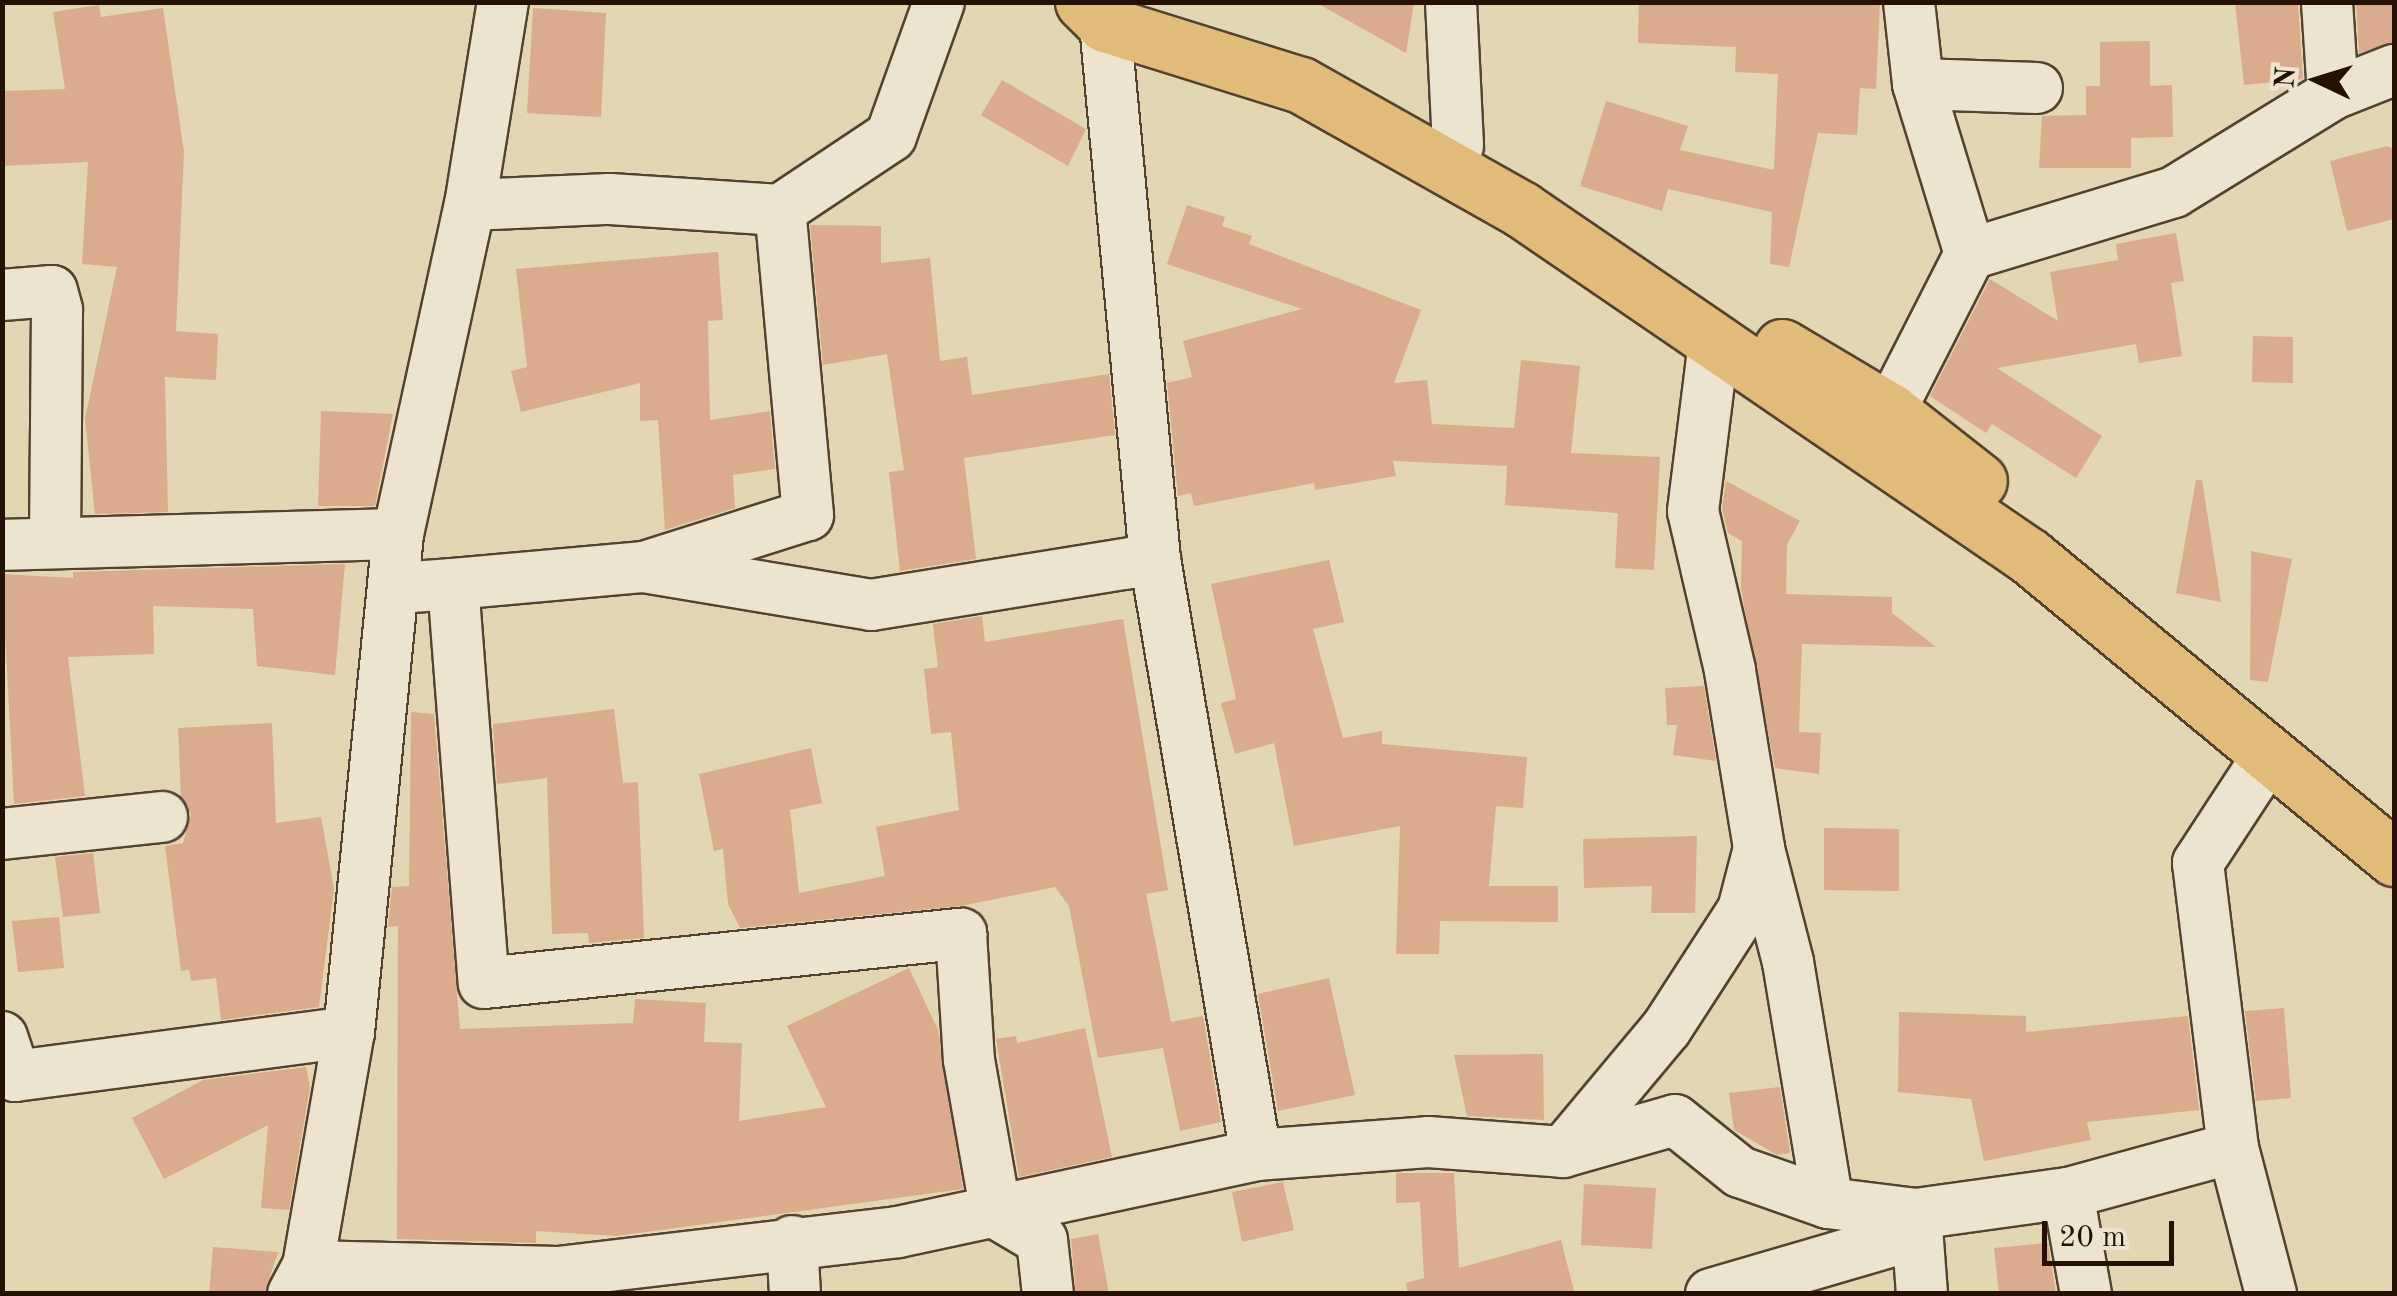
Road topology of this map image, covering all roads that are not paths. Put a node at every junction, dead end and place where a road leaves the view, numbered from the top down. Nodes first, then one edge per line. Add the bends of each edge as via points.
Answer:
1 (503, 2) edge
2 (938, 2) edge
3 (1154, 2) edge
4 (1451, 2) edge
5 (1910, 2) edge
6 (2327, 2) edge
7 (1094, 13) edge
8 (2394, 70) edge
9 (1918, 84) junction
10 (2037, 88) dead end
11 (2334, 94) junction
12 (1458, 146) junction
13 (470, 205) junction
14 (780, 210) junction
15 (1970, 254) junction
16 (2, 295) edge
17 (1714, 342) junction
18 (1890, 411) junction
19 (398, 534) junction
20 (55, 542) junction
21 (2, 545) edge
22 (1156, 559) junction
23 (644, 567) junction
24 (453, 584) junction
25 (398, 588) junction
26 (2268, 756) junction
27 (162, 817) dead end
28 (2394, 822) edge
29 (2, 834) edge
30 (1759, 848) junction
31 (2394, 858) edge
32 (348, 1032) junction
33 (2, 1037) edge
34 (2233, 1148) junction
35 (1563, 1152) junction
36 (1256, 1155) junction
37 (2068, 1193) junction
38 (1828, 1204) junction
39 (996, 1213) junction
40 (1916, 1214) junction
41 (792, 1241) junction
42 (301, 1280) edge
43 (795, 1294) edge
44 (1048, 1294) edge
45 (1711, 1294) edge
46 (1922, 1294) edge
47 (2086, 1294) edge
48 (2270, 1294) edge

1 - 13 street
2 - 14 street via 891,136
3 - 12 main road via 1318,67
4 - 12 street
5 - 9 street
6 - 11 street
7 - 17 main road via 1301,85 1521,208
7 - 22 street
8 - 11 street
9 - 10 street
9 - 15 street
11 - 15 street via 2174,192
12 - 18 main road
13 - 14 street via 610,199
13 - 19 street
14 - 23 street via 808,515
15 - 18 street
16 - 20 street via 52,291 57,310
17 - 26 main road via 2029,556
17 - 30 street via 1693,511 1730,670
18 - 28 main road via 2261,705
19 - 20 street
19 - 25 street
20 - 21 street
22 - 23 street via 872,606
22 - 36 street
23 - 24 street
24 - 25 street
24 - 39 street via 484,982 961,934 969,1060
25 - 32 street
26 - 31 main road
26 - 34 street via 2198,863
27 - 29 street
30 - 35 street via 1743,910 1686,1000
30 - 38 street via 1788,962
32 - 33 street via 15,1076
32 - 42 street
34 - 37 street
34 - 48 street
35 - 36 street via 1428,1142
35 - 38 street via 1675,1120 1740,1172
36 - 39 street
37 - 40 street
37 - 47 street
38 - 40 street
39 - 41 street
39 - 44 street via 1042,1240
40 - 45 street via 1892,1241
40 - 46 street
41 - 42 street via 558,1272
41 - 43 street

